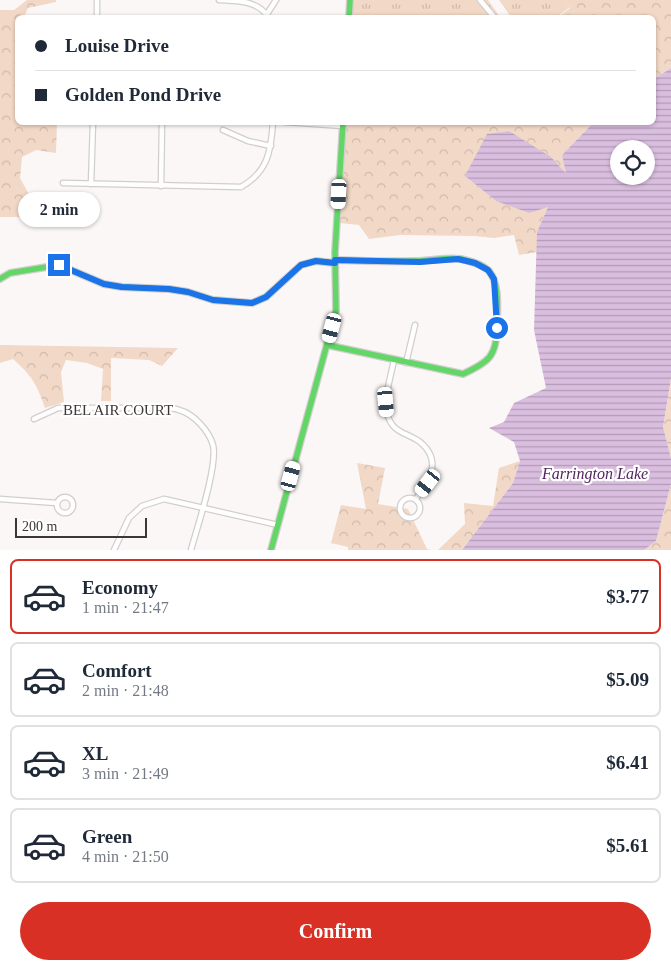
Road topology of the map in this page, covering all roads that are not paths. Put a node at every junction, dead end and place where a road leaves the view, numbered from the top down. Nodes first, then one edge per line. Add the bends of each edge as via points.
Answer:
1 (97, 0) edge
2 (219, 0) edge
3 (276, 0) edge
4 (350, 0) edge
5 (480, 0) edge
6 (96, 15) edge
7 (267, 15) edge
8 (268, 15) edge
9 (349, 15) edge
10 (492, 15) edge
11 (93, 125) edge
12 (162, 125) edge
13 (273, 125) edge
14 (343, 125) edge
15 (223, 130) dead end
16 (271, 146) junction
17 (63, 183) dead end
18 (91, 184) junction
19 (161, 186) junction
20 (335, 262) junction
21 (0, 279) edge
22 (415, 325) dead end
23 (327, 345) junction
24 (394, 360) junction
25 (406, 362) junction
26 (34, 419) dead end
27 (0, 499) edge
28 (416, 499) junction
29 (57, 503) dead end
30 (202, 508) junction
31 (278, 525) junction
32 (114, 550) edge
33 (191, 550) edge
34 (271, 550) edge

1 - 6 street
2 - 7 street via 248,2 257,5
3 - 8 street
4 - 9 street
5 - 10 street
11 - 18 street
12 - 19 street
13 - 16 street
14 - 20 street
15 - 16 street via 248,141
16 - 19 street via 264,166 251,182 241,187
17 - 18 street
18 - 19 street
20 - 21 street via 316,261 301,265 266,297 252,303 213,300 169,289 104,284 59,265 10,273
20 - 23 street via 336,311
20 - 25 street via 458,259 488,270 494,279 497,314 497,344 489,360 463,374
22 - 25 street
23 - 24 street
23 - 31 street
24 - 25 street
24 - 28 street via 386,402 387,414 400,433 419,442 427,450 432,466 428,483
26 - 30 street, BEL AIR COURT via 58,408 180,410 202,426 213,445 211,475
27 - 29 street
28 - 28 street via 407,498 402,502 400,508 404,516 418,514 420,505
30 - 31 street
30 - 32 street via 164,499 142,506 129,518
30 - 33 street, BEL AIR COURT
31 - 34 street

